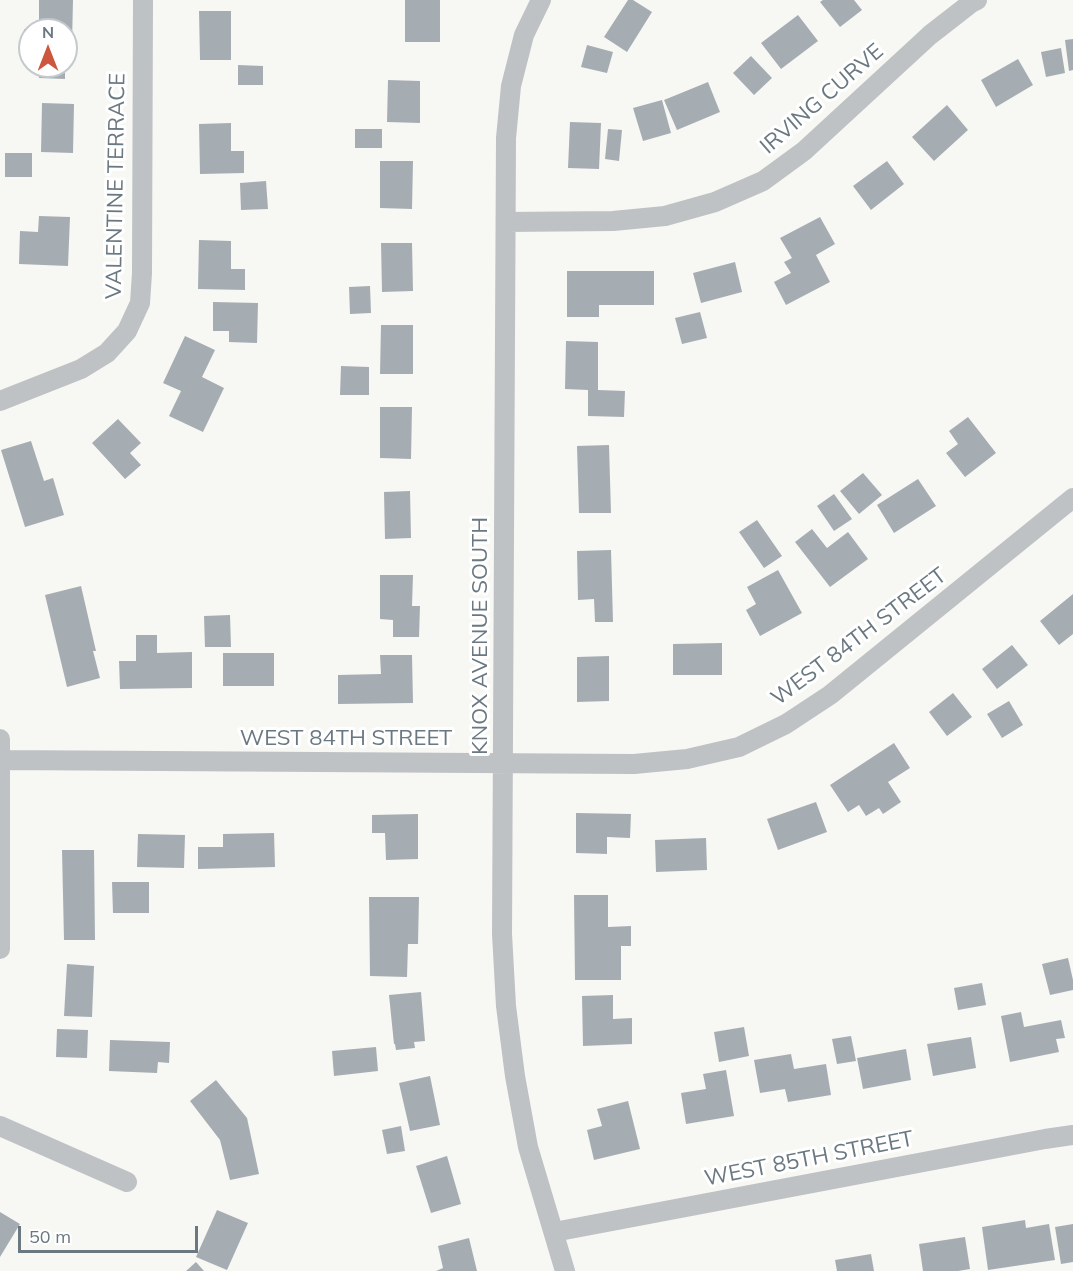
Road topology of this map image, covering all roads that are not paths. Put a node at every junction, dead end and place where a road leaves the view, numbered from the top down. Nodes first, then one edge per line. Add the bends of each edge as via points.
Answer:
1 (143, 0) edge
2 (541, 0) edge
3 (977, 0) edge
4 (507, 222) junction
5 (0, 401) edge
6 (1073, 498) edge
7 (0, 739) edge
8 (1, 760) edge
9 (503, 763) junction
10 (0, 950) edge
11 (0, 1126) edge
12 (1073, 1135) edge
13 (127, 1182) dead end
14 (554, 1232) junction
15 (565, 1271) edge

1 - 5 street, VALENTINE TERRACE via 140,303 127,331 107,353 81,369
2 - 4 street, KNOX AVENUE SOUTH via 524,35 511,86
3 - 4 street, IRVING CURVE via 930,35 804,151 763,181 715,202 665,216 613,221
4 - 9 street, KNOX AVENUE SOUTH
6 - 9 street, WEST 84TH STREET via 830,695 786,724 739,747 687,759 634,764
7 - 8 street
8 - 9 street, WEST 84TH STREET
8 - 10 street
9 - 14 street, KNOX AVENUE SOUTH via 502,934 507,1006 528,1147
11 - 13 street
12 - 14 street, WEST 85TH STREET
14 - 15 street, KNOX AVENUE SOUTH

